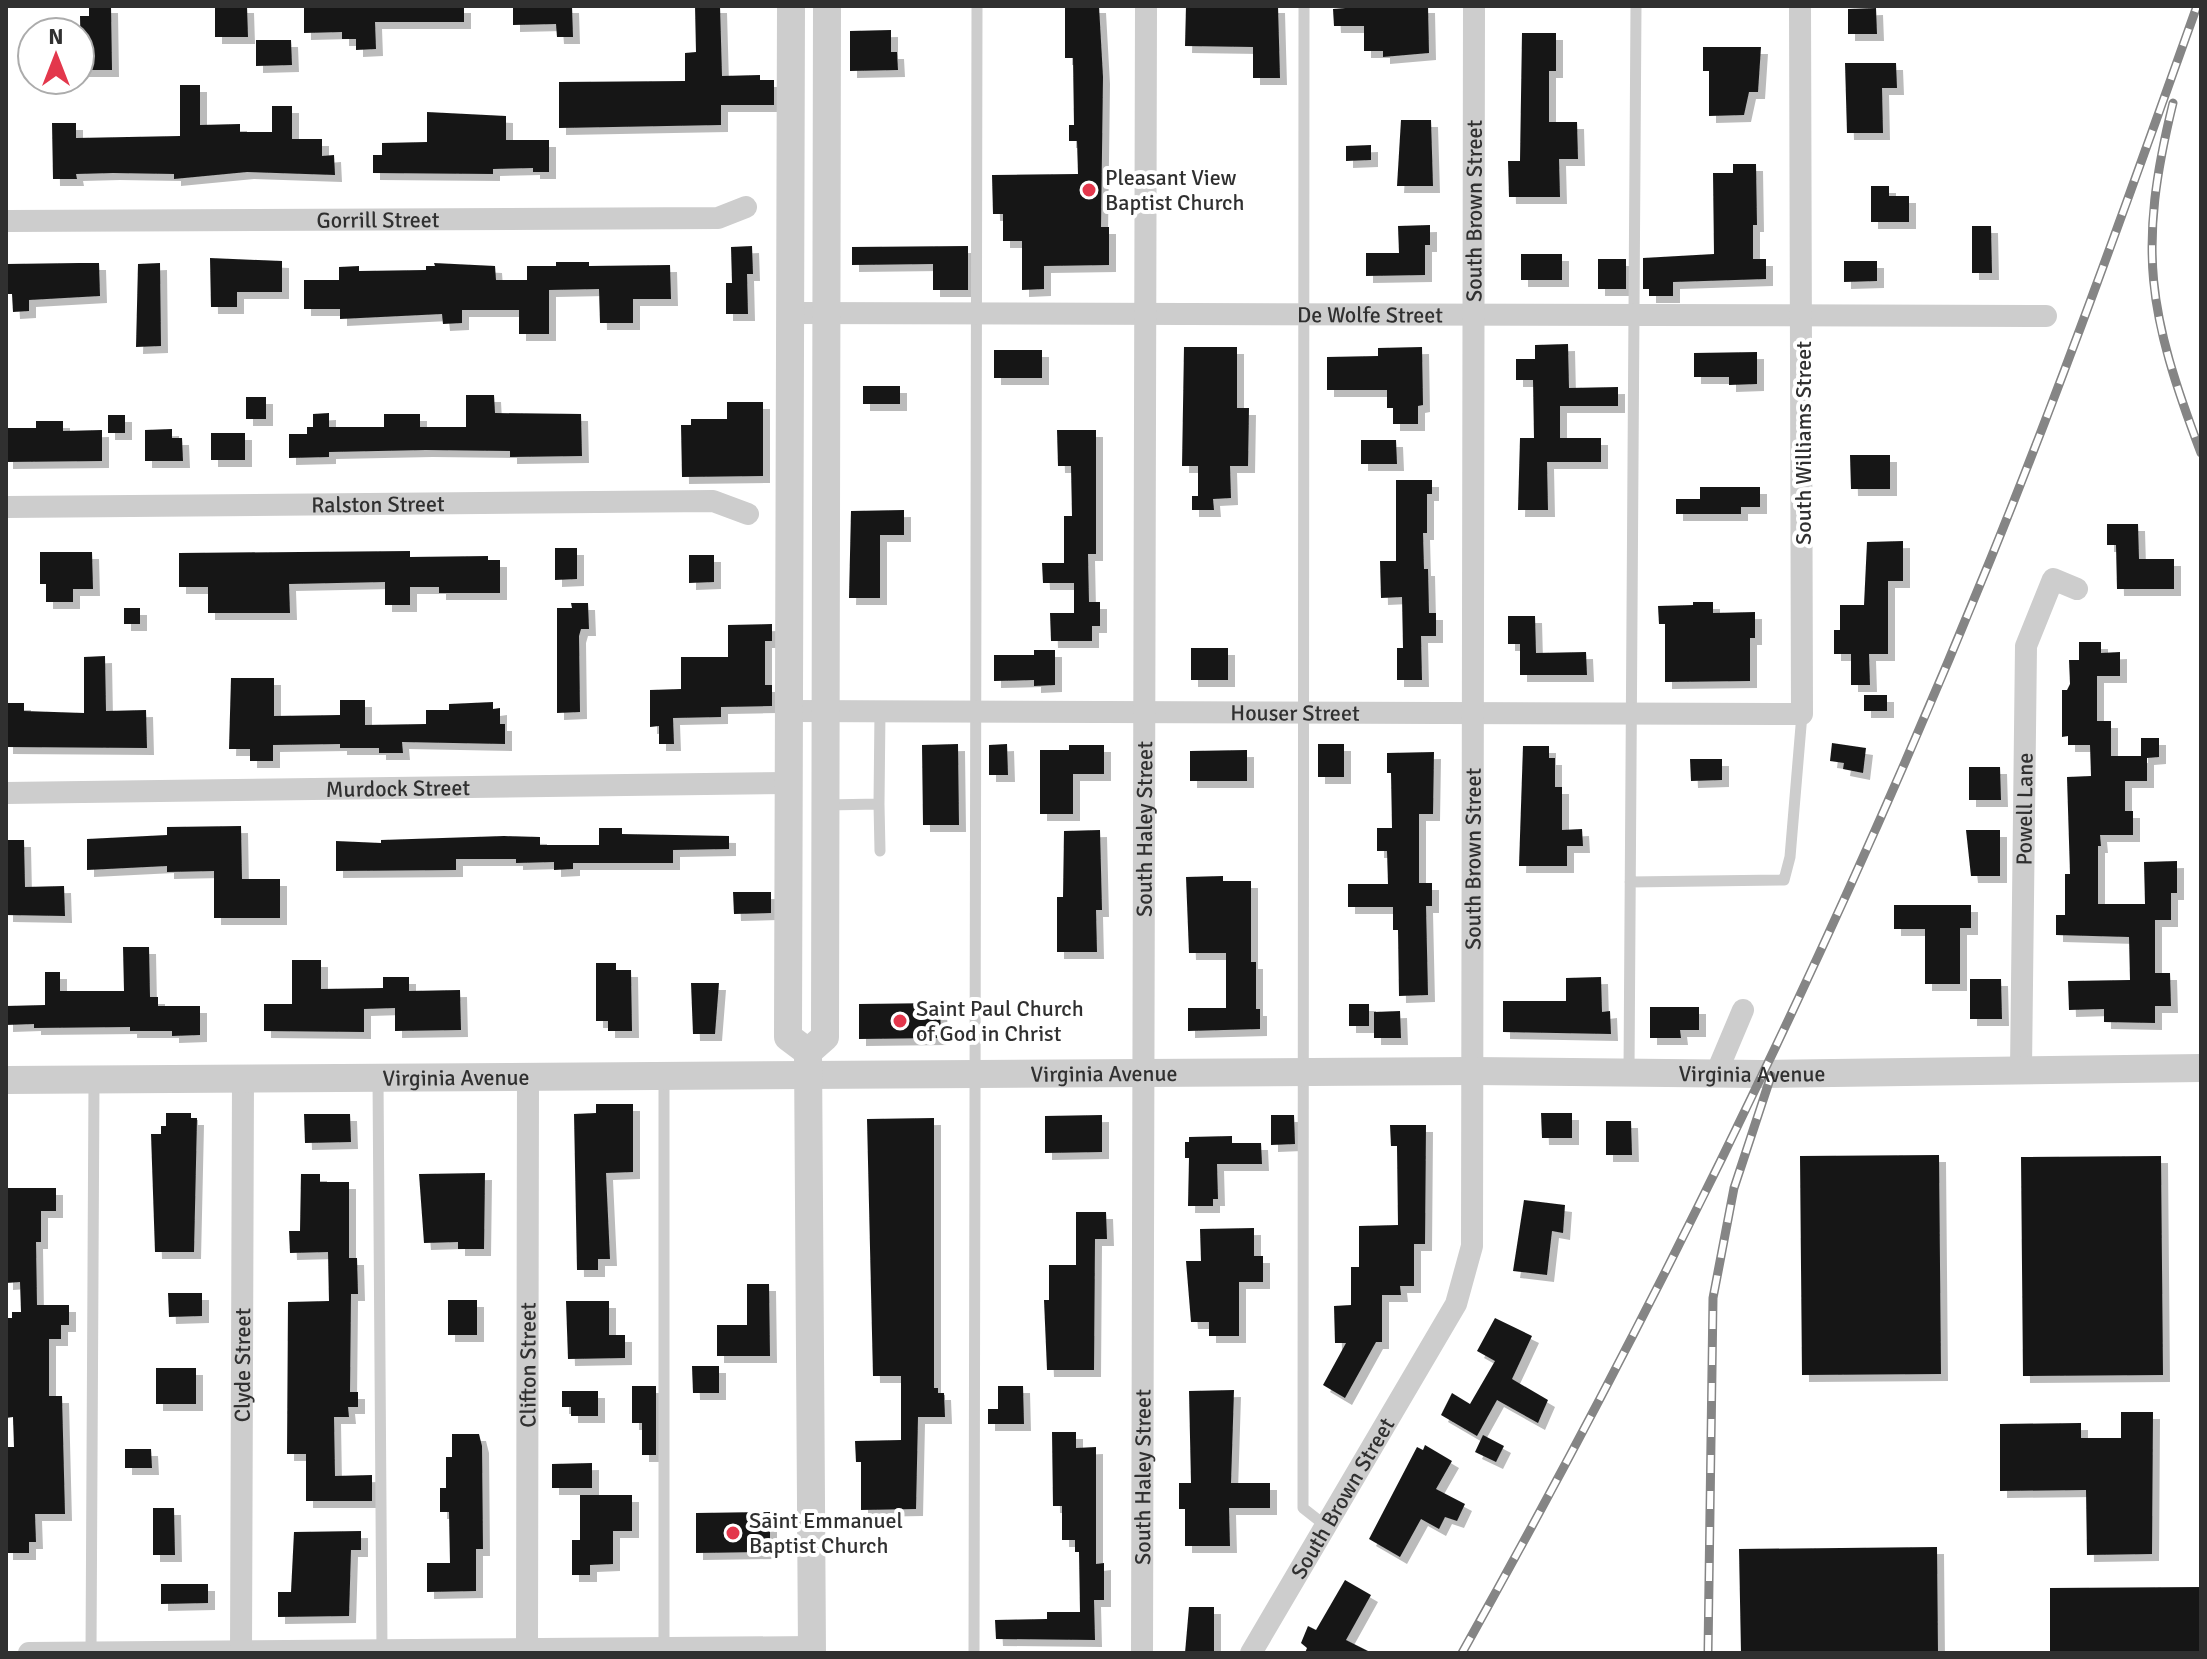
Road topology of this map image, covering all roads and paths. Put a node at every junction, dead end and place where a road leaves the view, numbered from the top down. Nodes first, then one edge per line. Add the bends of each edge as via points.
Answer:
1 (791, 6) edge
2 (827, 6) edge
3 (977, 6) edge
4 (1146, 6) edge
5 (1304, 6) edge
6 (1474, 6) edge
7 (1636, 6) edge
8 (1800, 6) edge
9 (746, 207) dead end
10 (6, 221) edge
11 (790, 313) junction
12 (827, 313) junction
13 (977, 314) junction
14 (1145, 314) junction
15 (1305, 315) junction
16 (1474, 315) junction
17 (1634, 315) junction
18 (1803, 316) junction
19 (2046, 316) dead end
20 (6, 507) edge
21 (748, 514) dead end
22 (2077, 589) dead end
23 (789, 711) junction
24 (826, 711) junction
25 (880, 711) junction
26 (975, 712) junction
27 (1145, 712) junction
28 (1304, 713) junction
29 (1474, 713) junction
30 (1631, 713) junction
31 (1802, 714) junction
32 (789, 783) junction
33 (6, 793) edge
34 (879, 804) junction
35 (826, 805) junction
36 (880, 851) dead end
37 (1630, 882) junction
38 (1743, 1010) dead end
39 (808, 1064) junction
40 (2201, 1068) edge
41 (2021, 1069) junction
42 (1473, 1071) junction
43 (1302, 1072) junction
44 (1629, 1072) junction
45 (1144, 1073) junction
46 (975, 1074) junction
47 (1716, 1074) junction
48 (664, 1076) junction
49 (528, 1077) junction
50 (378, 1078) junction
51 (94, 1079) junction
52 (243, 1079) junction
53 (6, 1080) edge
54 (1326, 1526) junction
55 (812, 1650) edge
56 (527, 1651) edge
57 (664, 1651) edge
58 (241, 1652) edge
59 (382, 1652) edge
60 (29, 1653) edge
61 (91, 1653) edge
62 (974, 1653) edge
63 (1142, 1653) edge
64 (1251, 1653) edge

1 - 11 street
2 - 12 street
3 - 13 lane
4 - 14 street, South Haley Street
5 - 15 lane
6 - 16 street, South Brown Street
7 - 17 lane
8 - 18 street, South Williams Street
9 - 10 street, Gorrill Street via 718,218
11 - 12 street, De Wolfe Street
11 - 23 street
12 - 13 street, De Wolfe Street
12 - 24 street
13 - 14 street, De Wolfe Street
13 - 26 lane
14 - 15 street, De Wolfe Street
14 - 27 street, South Haley Street
15 - 16 street, De Wolfe Street
15 - 28 lane
16 - 17 street, De Wolfe Street
16 - 29 street, South Brown Street
17 - 18 street, De Wolfe Street
17 - 30 lane
18 - 19 street, De Wolfe Street
18 - 31 street, South Williams Street
20 - 21 street, Ralston Street via 713,501
22 - 41 street, Powell Lane via 2053,579 2026,646
23 - 24 street, Houser Street
23 - 32 street
24 - 25 street, Houser Street
24 - 35 street
25 - 26 street, Houser Street
25 - 34 lane
26 - 27 street, Houser Street
26 - 46 lane
27 - 28 street, Houser Street
27 - 45 street, South Haley Street
28 - 29 street, Houser Street
28 - 43 lane
29 - 30 street, Houser Street
29 - 42 street, South Brown Street
30 - 31 street, Houser Street
30 - 37 lane
31 - 37 lane, South Williams Street via 1784,880
32 - 33 street, Murdock Street
32 - 39 street via 788,1037
34 - 35 lane
34 - 36 lane
35 - 39 street via 825,1037
37 - 44 lane
38 - 47 street
39 - 46 street, Virginia Avenue
39 - 48 street, Virginia Avenue
39 - 55 street
40 - 41 street, Virginia Avenue
41 - 47 street, Virginia Avenue
42 - 43 street, Virginia Avenue
42 - 44 street, Virginia Avenue
42 - 54 street, South Brown Street via 1472,1246 1467,1275 1456,1304
43 - 45 street, Virginia Avenue
43 - 54 lane via 1303,1508
44 - 47 street, Virginia Avenue
45 - 46 street, Virginia Avenue
45 - 63 street, South Haley Street
46 - 62 lane
48 - 49 street, Virginia Avenue
48 - 57 lane
49 - 50 street, Virginia Avenue
49 - 56 street, Clifton Street
50 - 52 street, Virginia Avenue
50 - 59 lane
51 - 52 street, Virginia Avenue
51 - 53 street, Virginia Avenue
51 - 61 lane
52 - 58 street, Clyde Street
54 - 64 street, South Brown Street
55 - 57 street
56 - 57 street
56 - 59 street
58 - 59 street
58 - 61 street
60 - 61 street

